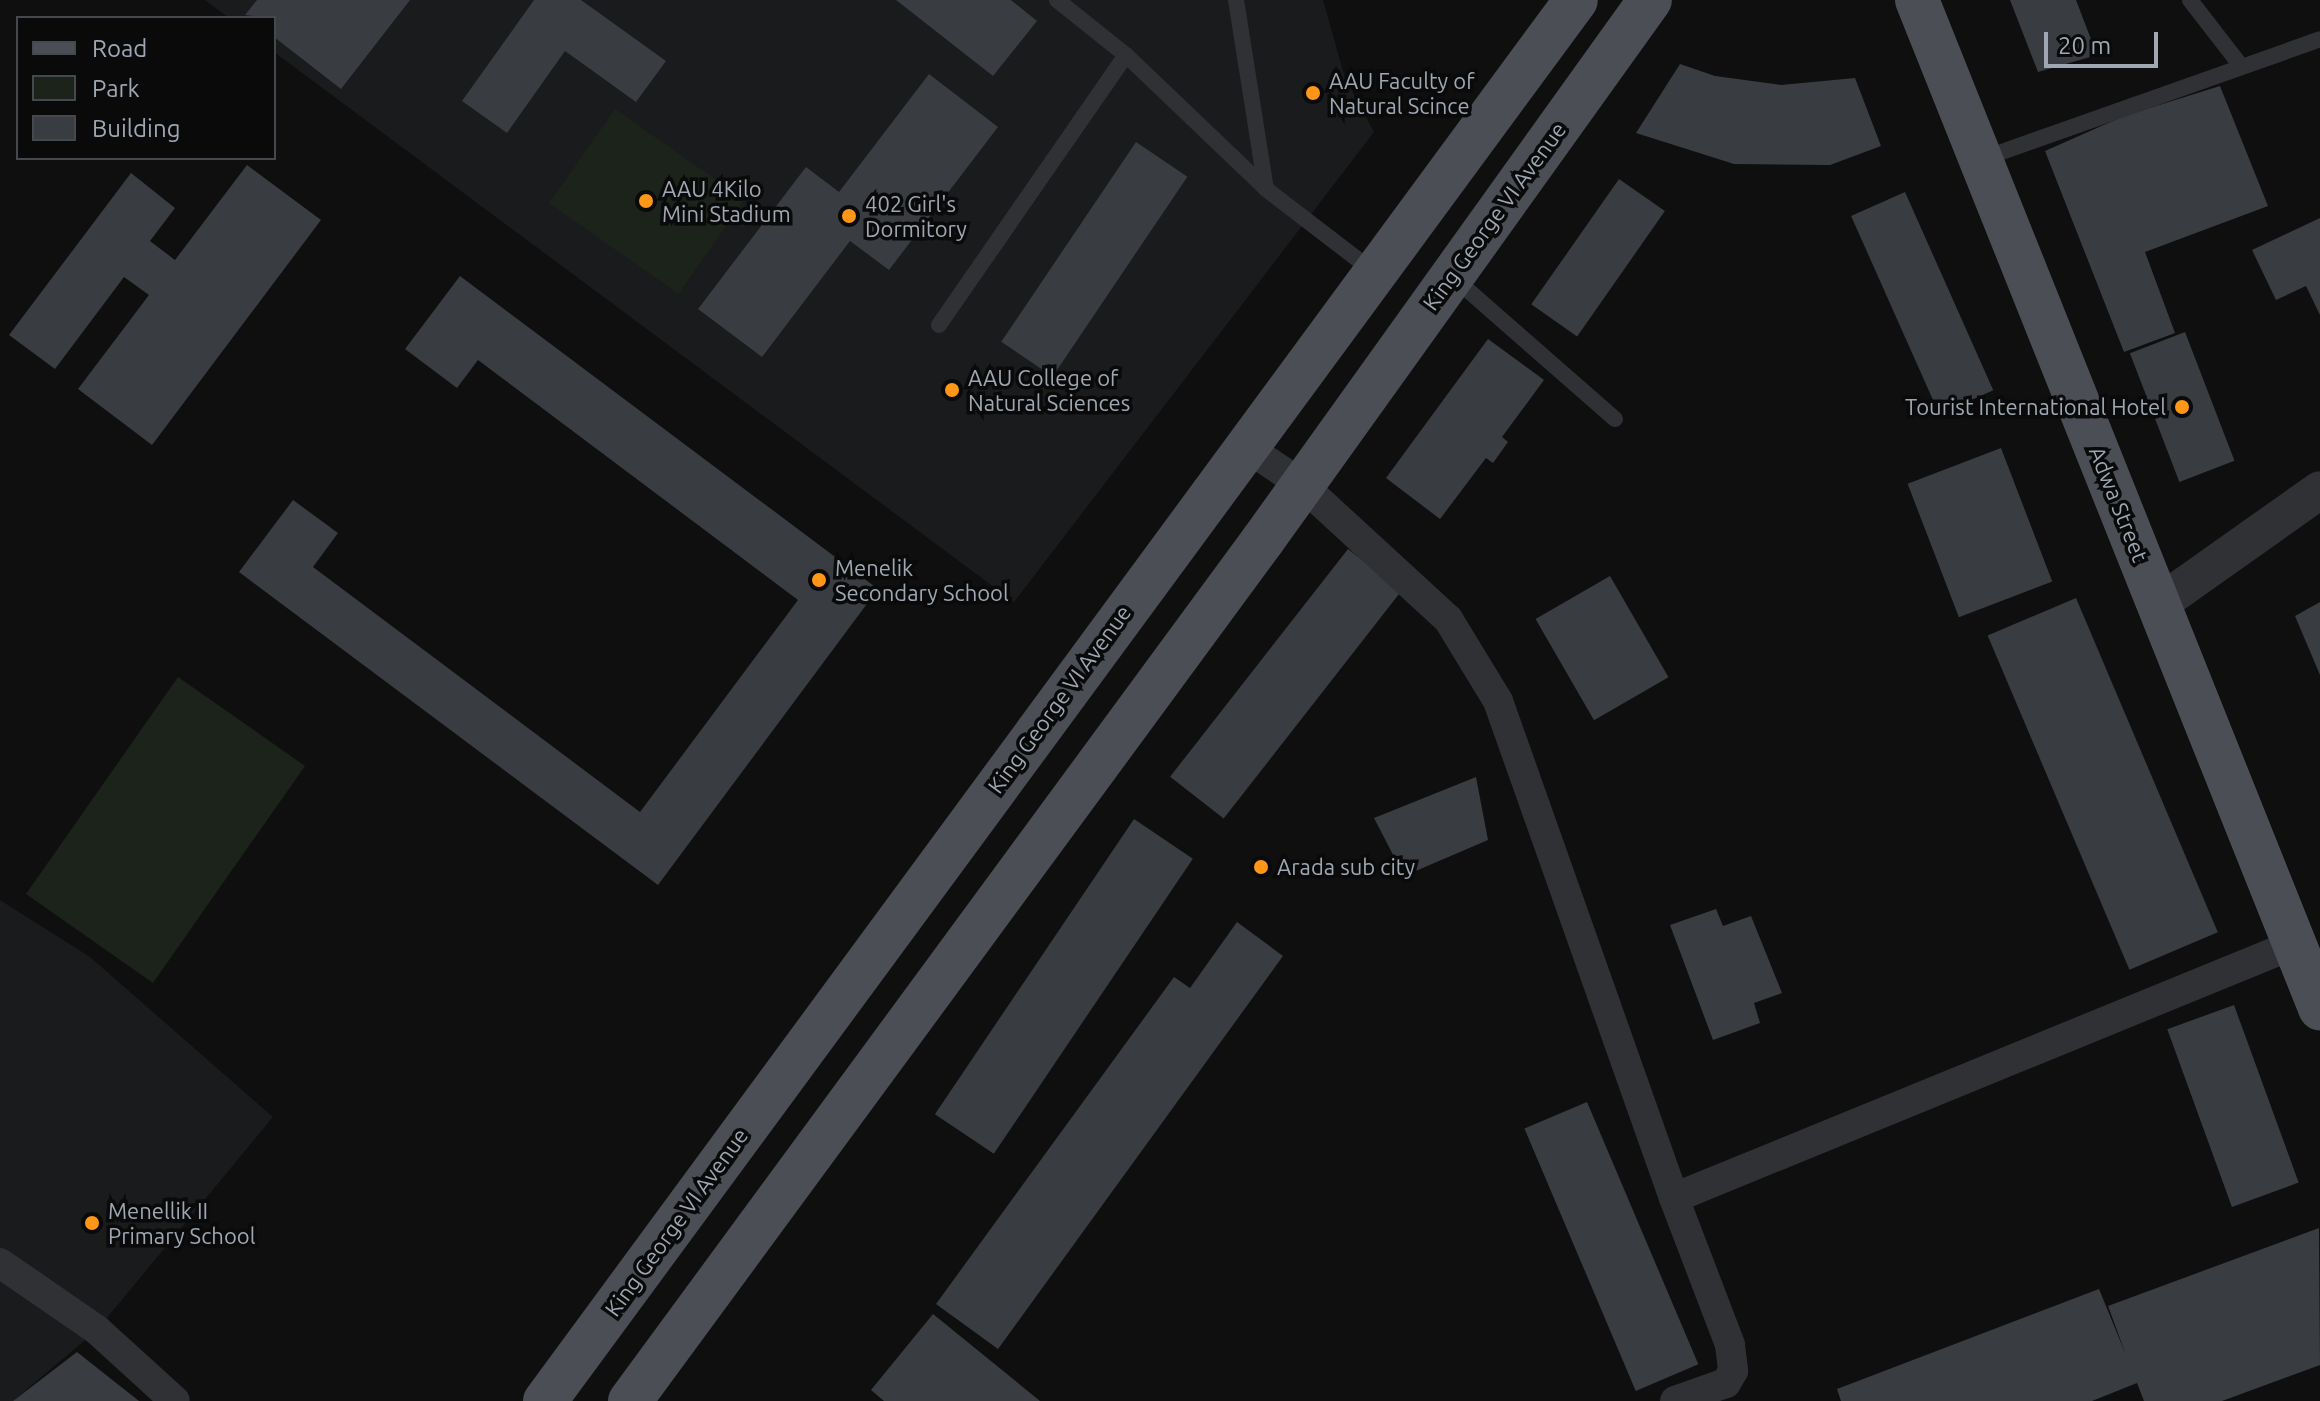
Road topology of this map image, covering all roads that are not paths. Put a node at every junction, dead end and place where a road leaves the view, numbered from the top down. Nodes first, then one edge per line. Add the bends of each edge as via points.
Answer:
1 (1057, 0) edge
2 (1236, 0) edge
3 (1576, 0) edge
4 (1650, 0) edge
5 (1917, 0) edge
6 (2190, 0) edge
7 (2320, 39) edge
8 (1126, 55) junction
9 (2241, 66) junction
10 (1980, 160) junction
11 (1266, 189) junction
12 (1375, 272) junction
13 (1451, 275) junction
14 (939, 325) dead end
15 (1615, 419) dead end
16 (1245, 446) junction
17 (1301, 484) junction
18 (2320, 490) edge
19 (2159, 604) junction
20 (2297, 943) junction
21 (2320, 1008) edge
22 (1674, 1198) junction
23 (0, 1263) edge
24 (1730, 1345) junction
25 (175, 1401) edge
26 (545, 1401) edge
27 (630, 1401) edge
28 (1675, 1401) edge
29 (1745, 1401) edge

1 - 8 lane
2 - 11 lane
3 - 12 main road, King George VI Avenue
4 - 13 main road, King George VI Avenue
5 - 10 main road, Adwa Street
6 - 9 lane
7 - 9 lane
8 - 11 lane
8 - 14 lane
9 - 10 lane
10 - 19 main road, Adwa Street
11 - 12 lane
12 - 16 main road, King George VI Avenue
13 - 15 lane
13 - 17 main road, King George VI Avenue
16 - 17 street
16 - 26 main road, King George VI Avenue
17 - 22 street via 1448,619 1498,701
17 - 27 main road, King George VI Avenue
18 - 19 street
19 - 20 main road, Adwa Street
20 - 21 main road, Adwa Street
20 - 22 street
22 - 24 street
23 - 25 street via 97,1330
24 - 28 street via 1733,1371 1726,1383
24 - 29 street

